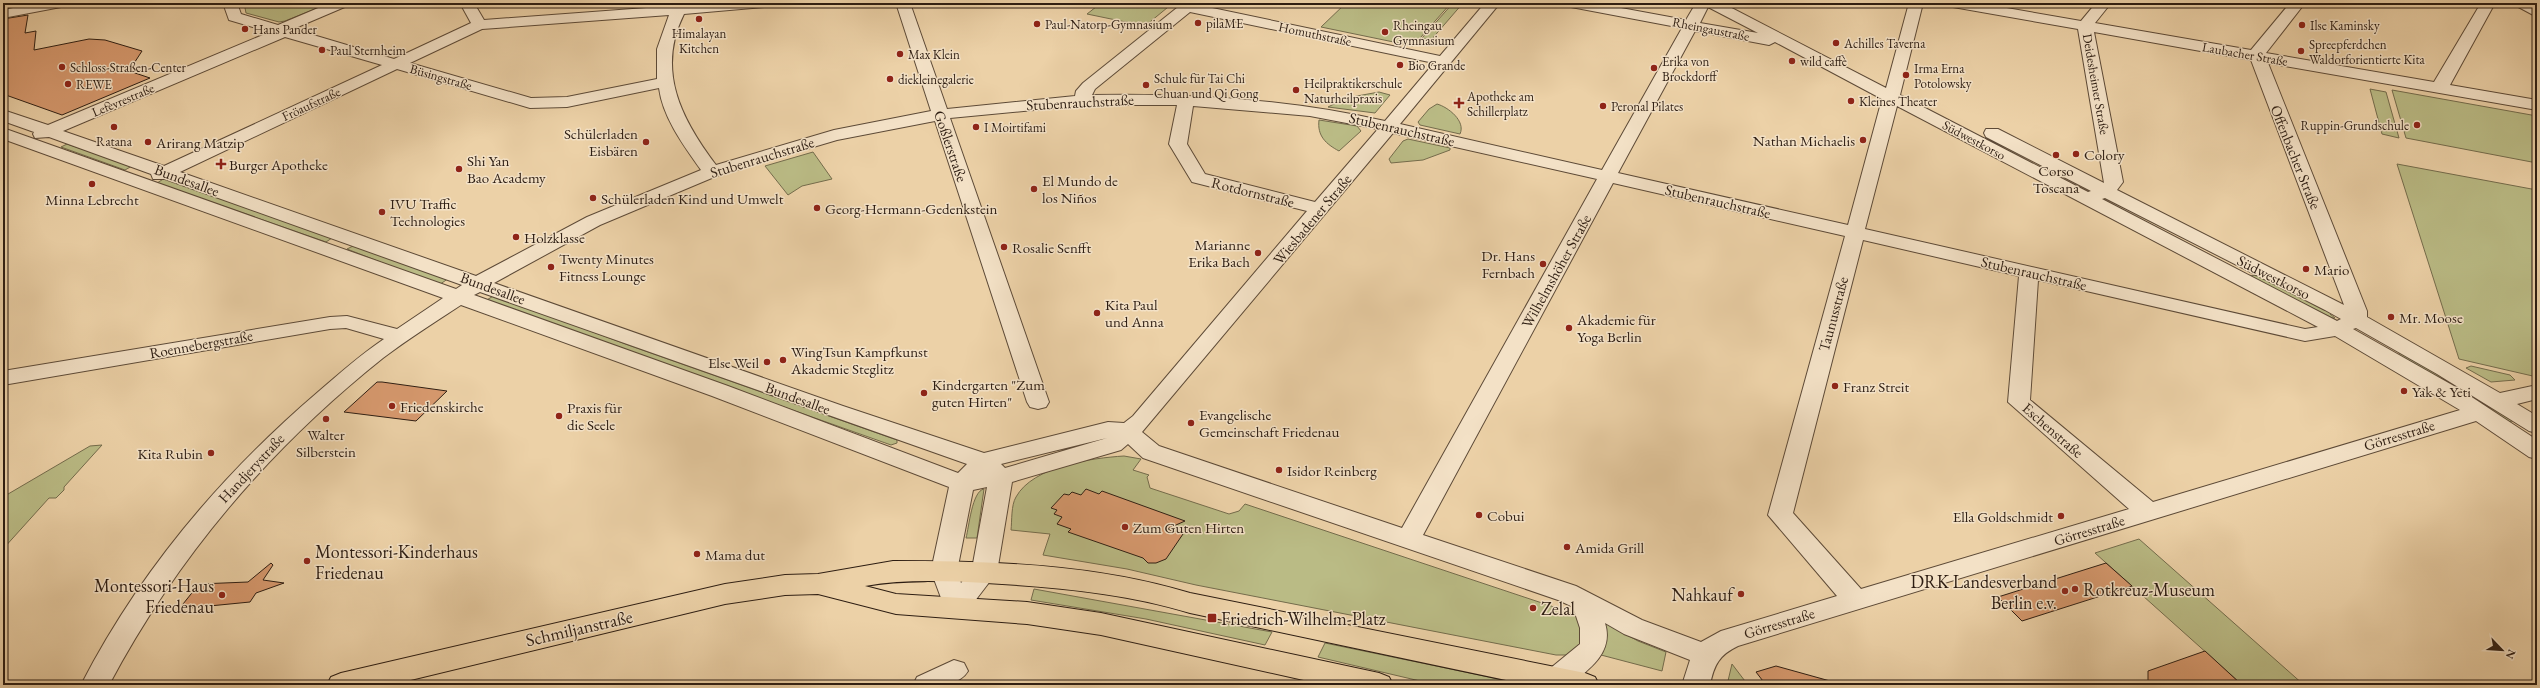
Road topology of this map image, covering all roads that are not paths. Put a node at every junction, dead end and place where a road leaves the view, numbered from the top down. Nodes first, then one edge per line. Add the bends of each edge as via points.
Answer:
1 (61, 3) edge
2 (230, 3) edge
3 (342, 3) edge
4 (467, 3) edge
5 (764, 3) edge
6 (903, 3) edge
7 (1493, 3) edge
8 (1571, 3) edge
9 (1703, 3) edge
10 (1711, 3) edge
11 (1738, 3) edge
12 (1916, 3) edge
13 (1953, 3) edge
14 (2104, 3) edge
15 (2298, 3) edge
16 (2488, 3) edge
17 (2518, 3) edge
18 (1189, 5) edge
19 (680, 6) edge
20 (2537, 13) edge
21 (3, 14) edge
22 (479, 25) junction
23 (1690, 25) junction
24 (2085, 26) junction
25 (282, 31) junction
26 (1782, 40) junction
27 (2258, 57) junction
28 (1444, 61) junction
29 (396, 64) junction
30 (665, 82) junction
31 (2442, 89) junction
32 (1893, 90) junction
33 (1083, 100) junction
34 (1186, 100) junction
35 (2537, 105) edge
36 (940, 114) junction
37 (3, 115) edge
38 (1390, 126) junction
39 (48, 132) junction
40 (3, 133) edge
41 (26, 141) junction
42 (166, 172) junction
43 (712, 172) junction
44 (1608, 176) junction
45 (142, 183) junction
46 (2097, 195) junction
47 (1320, 209) junction
48 (1856, 232) junction
49 (2029, 272) junction
50 (479, 283) junction
51 (456, 297) junction
52 (2357, 320) junction
53 (2337, 329) junction
54 (398, 336) junction
55 (3, 378) edge
56 (2537, 392) edge
57 (1038, 402) dead end
58 (2488, 406) junction
59 (2537, 426) edge
60 (1127, 431) junction
61 (2537, 451) edge
62 (983, 461) junction
63 (1001, 477) junction
64 (962, 483) junction
65 (2149, 512) junction
66 (1408, 538) junction
67 (944, 571) junction
68 (984, 572) junction
69 (818, 584) junction
70 (1583, 600) junction
71 (1856, 600) junction
72 (956, 607) junction
73 (1705, 655) junction
74 (954, 671) dead end
75 (1329, 679) edge
76 (1557, 679) junction
77 (95, 685) edge
78 (341, 685) edge
79 (927, 685) edge
80 (1379, 685) edge
81 (1585, 685) edge
82 (1696, 685) edge

1 - 21 street
2 - 25 street, Büsingstraße via 234,16
3 - 25 street, Lefèvrestraße
4 - 22 street
5 - 19 street
6 - 36 street, Goßlerstraße
7 - 28 street, Wiesbadener Straße
8 - 23 street, Rheingaustraße
9 - 23 street, Wilhelmshöher Straße
10 - 26 street, Südwestkorso
11 - 32 street, Südwestkorso
12 - 32 street, Taunusstraße
13 - 24 street, Laubacher Straße
14 - 24 street, Deidesheimer Straße
15 - 27 street via 2258,52
16 - 31 street via 2442,82
17 - 20 street
18 - 28 street, Homuthstraße
18 - 33 street via 1089,86 1084,91
19 - 22 street
19 - 30 street via 669,30 665,51
22 - 29 street, Fröaufstraße
23 - 26 street, Rheingaustraße via 1762,39
23 - 44 street, Wilhelmshöher Straße
24 - 27 street, Laubacher Straße
24 - 46 street, Deidesheimer Straße via 2114,182
25 - 29 street, Büsingstraße
25 - 39 street, Lefèvrestraße
26 - 32 street, Südwestkorso
27 - 31 street, Laubacher Straße
27 - 52 street, Offenbacher Straße via 2357,311
28 - 38 street, Wiesbadener Straße
29 - 30 street, Büsingstraße via 540,104 567,102
29 - 42 street, Fröaufstraße
30 - 43 street via 678,125
31 - 35 street, Laubacher Straße
32 - 46 street, Südwestkorso
32 - 48 street, Taunusstraße
33 - 34 street, Stubenrauchstraße
33 - 36 street, Stubenrauchstraße
34 - 38 street, Stubenrauchstraße via 1313,112
34 - 47 street, Rotdornstraße via 1178,144 1198,178
36 - 43 street, Stubenrauchstraße via 837,135
36 - 57 street, Goßlerstraße
37 - 39 street, Bundesallee
38 - 44 street, Stubenrauchstraße
38 - 47 street, Wiesbadener Straße
39 - 41 street, Lefèvrestraße
39 - 42 street, Bundesallee
40 - 41 street, Bundesallee
41 - 45 street, Bundesallee
42 - 45 street, Fröaufstraße
42 - 50 street, Bundesallee
43 - 50 street, Stubenrauchstraße via 573,231
44 - 48 street, Stubenrauchstraße
44 - 66 street, Wilhelmshöher Straße
45 - 51 street, Bundesallee
46 - 52 street, Südwestkorso
46 - 53 street, Südwestkorso
47 - 60 street, Wiesbadener Straße via 1150,412
48 - 49 street, Stubenrauchstraße
48 - 71 street, Taunusstraße via 1780,514
49 - 53 street, Stubenrauchstraße via 2305,335
49 - 65 street, Eschenstraße via 2019,402
50 - 51 street, Stubenrauchstraße
50 - 62 street, Bundesallee via 840,413 900,431
51 - 54 street, Handjerystraße
51 - 64 street, Bundesallee via 720,390
52 - 53 street
52 - 58 street, Südwestkorso
53 - 58 street, Südwestkorso
54 - 55 street, Roennebergstraße via 347,322 335,322
54 - 77 street, Handjerystraße via 314,404 227,492 193,532 155,584 114,648
56 - 58 street
58 - 59 street, Südwestkorso
58 - 61 street, Südwestkorso
58 - 65 street, Görresstraße
60 - 62 street via 1108,430
60 - 63 street via 1113,445
60 - 66 street via 1151,452
62 - 63 street
62 - 64 street
63 - 64 street
63 - 68 street
64 - 67 street
65 - 71 street, Görresstraße
66 - 70 street via 1536,581
67 - 68 main road
67 - 69 main road, Schmiljanstraße via 894,571
67 - 72 street
68 - 72 street
68 - 76 main road via 1043,576 1160,594 1190,603
69 - 72 main road, Schmiljanstraße via 896,604
69 - 78 main road, Schmiljanstraße via 785,585 725,594
70 - 73 street via 1633,627
70 - 76 street via 1594,626 1596,640 1585,658
71 - 73 street, Görresstraße via 1730,638 1714,645
72 - 75 main road via 1027,613 1101,624
73 - 82 street
74 - 79 street
75 - 80 main road
76 - 81 main road

